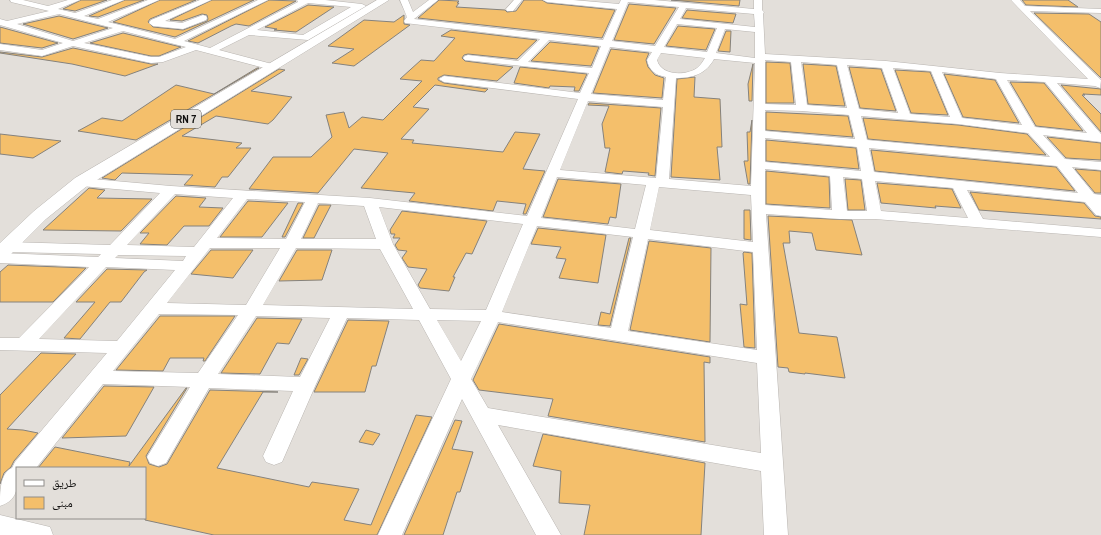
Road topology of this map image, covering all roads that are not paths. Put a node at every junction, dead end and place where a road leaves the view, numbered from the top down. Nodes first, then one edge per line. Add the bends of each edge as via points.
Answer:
1 (9, 0) edge
2 (76, 0) edge
3 (120, 0) edge
4 (155, 0) edge
5 (207, 0) edge
6 (264, 0) edge
7 (304, 0) edge
8 (404, 0) edge
9 (434, 0) edge
10 (518, 0) edge
11 (547, 0) edge
12 (1015, 0) edge
13 (1057, 0) edge
14 (28, 1) edge
15 (625, 2) edge
16 (372, 4) edge
17 (684, 5) junction
18 (759, 6) edge
19 (1022, 8) junction
20 (54, 10) junction
21 (510, 10) dead end
22 (1069, 10) junction
23 (1101, 11) edge
24 (210, 15) dead end
25 (75, 16) junction
26 (411, 17) junction
27 (675, 21) junction
28 (99, 22) junction
29 (154, 22) junction
30 (2, 24) edge
31 (722, 26) junction
32 (124, 28) junction
33 (760, 30) junction
34 (134, 31) junction
35 (248, 32) junction
36 (546, 38) junction
37 (176, 42) junction
38 (75, 44) junction
39 (606, 44) junction
40 (0, 47) edge
41 (196, 47) junction
42 (657, 50) junction
43 (211, 51) junction
44 (710, 56) junction
45 (468, 58) dead end
46 (795, 58) junction
47 (760, 59) junction
48 (841, 63) junction
49 (520, 64) junction
50 (886, 64) junction
51 (272, 67) junction
52 (935, 68) junction
53 (594, 71) junction
54 (671, 75) junction
55 (1000, 76) junction
56 (444, 79) dead end
57 (1048, 79) junction
58 (1100, 84) edge
59 (584, 97) junction
60 (669, 104) junction
61 (759, 107) junction
62 (802, 108) junction
63 (854, 112) junction
64 (905, 116) junction
65 (958, 121) junction
66 (1030, 128) junction
67 (759, 134) junction
68 (1099, 138) edge
69 (862, 143) junction
70 (1062, 163) junction
71 (759, 165) junction
72 (1101, 166) edge
73 (836, 173) junction
74 (551, 174) junction
75 (868, 175) junction
76 (81, 182) junction
77 (658, 184) junction
78 (958, 185) junction
79 (171, 190) junction
80 (758, 191) junction
81 (243, 195) junction
82 (314, 198) junction
83 (1096, 199) edge
84 (370, 202) junction
85 (759, 209) junction
86 (1101, 212) edge
87 (840, 215) junction
88 (875, 215) junction
89 (531, 220) junction
90 (978, 224) junction
91 (1101, 232) edge
92 (642, 234) junction
93 (291, 244) junction
94 (385, 244) junction
95 (201, 247) junction
96 (761, 248) junction
97 (114, 250) junction
98 (3, 253) edge
99 (102, 262) junction
100 (187, 266) junction
101 (154, 308) junction
102 (251, 310) junction
103 (341, 313) junction
104 (426, 315) junction
105 (492, 316) junction
106 (618, 336) junction
107 (8, 345) edge
108 (122, 347) junction
109 (767, 358) junction
110 (97, 377) junction
111 (461, 379) junction
112 (204, 380) junction
113 (306, 384) junction
114 (482, 415) junction
115 (274, 456) dead end
116 (158, 457) dead end
117 (773, 464) junction
118 (24, 467) edge
119 (16, 476) edge
120 (0, 496) edge
121 (0, 525) edge
122 (41, 535) edge
123 (390, 535) edge
124 (549, 535) edge
125 (776, 535) edge

1 - 14 street
2 - 20 street
3 - 25 street
4 - 28 street
5 - 29 street
6 - 37 street
7 - 16 street
7 - 35 street
8 - 26 street
9 - 26 street
10 - 21 street
11 - 15 street
12 - 19 street
13 - 22 street
14 - 20 street
15 - 17 street
15 - 39 street
16 - 35 street via 305,38
16 - 51 main road, RN 7
17 - 18 street
17 - 27 street
18 - 33 street
19 - 22 street
19 - 58 street
20 - 25 street
20 - 30 street
22 - 23 street
24 - 29 street via 183,26
25 - 28 street
26 - 36 street via 408,21 410,23
27 - 31 street
27 - 42 street
28 - 32 street
29 - 34 street
30 - 38 street
31 - 33 street
31 - 44 street
32 - 34 street
32 - 38 street
33 - 47 street
34 - 37 street
35 - 43 street
36 - 39 street
36 - 49 street
37 - 41 street
38 - 40 street via 42,53
38 - 41 street via 151,60 160,60
39 - 42 street
39 - 53 street
41 - 43 street
42 - 44 street
42 - 54 street via 652,64 654,68
43 - 51 street
44 - 47 street
44 - 54 street via 701,70 692,74
45 - 49 street
46 - 47 street
46 - 48 street
46 - 62 street
47 - 61 street
48 - 50 street
48 - 63 street
49 - 53 street
50 - 52 street
50 - 64 street
51 - 76 main road, RN 7
52 - 55 street
52 - 65 street
53 - 59 street
54 - 60 street
55 - 57 street
55 - 66 street
56 - 59 street
57 - 58 street
57 - 68 street
59 - 60 street
59 - 74 street
60 - 77 street
61 - 62 street
61 - 67 street
62 - 63 street
63 - 64 street
63 - 69 street
64 - 65 street
65 - 66 street
66 - 68 street
66 - 70 street
67 - 69 street
67 - 71 street
69 - 70 street
69 - 75 street
70 - 72 street
70 - 83 street
71 - 73 street
71 - 80 street
73 - 75 street
73 - 87 street
74 - 77 street
74 - 89 street
75 - 78 street
75 - 88 street
76 - 79 street
76 - 98 main road, RN 7 via 40,215
77 - 80 street
77 - 92 street
78 - 83 street
78 - 90 street
79 - 81 street
79 - 97 street
80 - 85 street
81 - 82 street
81 - 95 street
82 - 84 street
82 - 93 street
83 - 86 street
84 - 89 street
84 - 94 street
85 - 87 street
85 - 96 street
87 - 88 street
88 - 90 street
89 - 92 street
89 - 105 street
90 - 91 street
92 - 96 street
92 - 106 street
93 - 94 street
93 - 95 street
93 - 102 street
94 - 104 street
95 - 97 street
95 - 100 street
96 - 109 street
97 - 98 street
97 - 99 street
98 - 99 street
99 - 100 street
99 - 107 street
100 - 101 street
101 - 102 street
101 - 108 street
102 - 103 street
102 - 112 street
103 - 104 street
103 - 113 street
104 - 105 street
104 - 111 street
105 - 106 street
105 - 111 street
106 - 109 street
107 - 108 street
108 - 110 street
109 - 117 street
110 - 112 street
110 - 118 street
111 - 114 street
111 - 123 street
112 - 113 street
112 - 116 street
113 - 115 street
114 - 117 street
114 - 124 street
117 - 125 street
119 - 120 street
121 - 122 street

